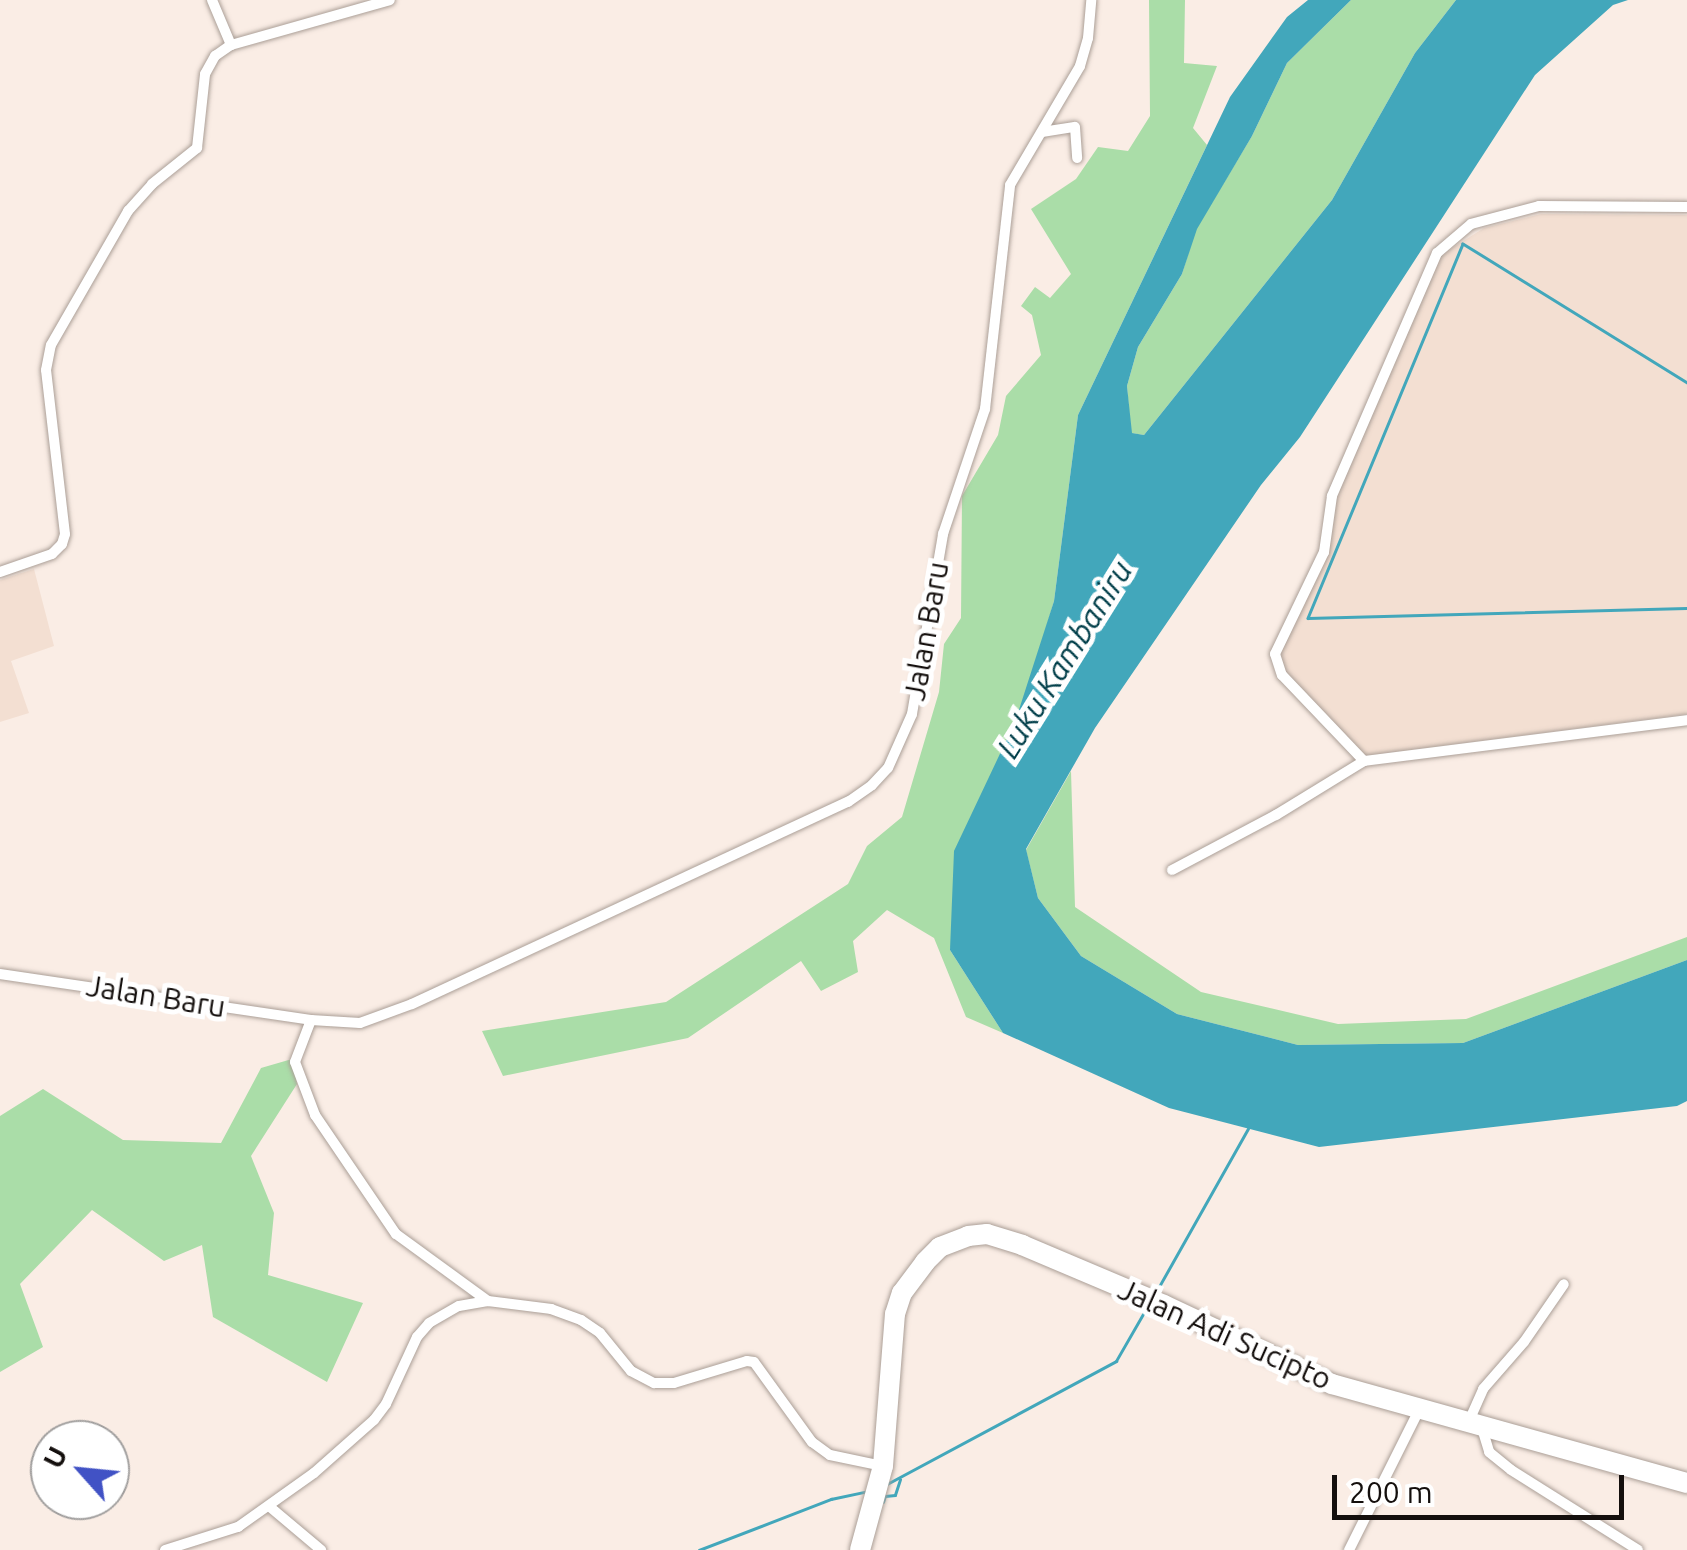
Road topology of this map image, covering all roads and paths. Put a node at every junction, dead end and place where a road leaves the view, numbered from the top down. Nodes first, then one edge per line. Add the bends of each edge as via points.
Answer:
1 (212, 0) edge
2 (390, 0) edge
3 (1092, 0) edge
4 (231, 45) junction
5 (1042, 132) junction
6 (1077, 158) dead end
7 (1687, 207) edge
8 (0, 572) edge
9 (1687, 720) edge
10 (1364, 761) junction
11 (1172, 870) dead end
12 (0, 974) edge
13 (311, 1020) junction
14 (1564, 1284) dead end
15 (488, 1300) junction
16 (1421, 1408) junction
17 (1475, 1423) junction
18 (882, 1470) junction
19 (1687, 1484) edge
20 (270, 1506) junction
21 (165, 1550) edge
22 (321, 1550) edge
23 (860, 1550) edge
24 (1349, 1550) edge
25 (1638, 1550) edge

1 - 4 street
2 - 4 street
3 - 5 street, Jalan Baru via 1086,53
4 - 8 street via 205,74 196,148 128,211 51,345 46,370 62,544
5 - 6 street via 1074,127
5 - 13 street, Jalan Baru via 1010,185 985,409 943,534 918,691 888,768 848,802 412,1004 360,1023
7 - 10 street via 1533,207 1472,224 1432,258 1332,496 1324,552 1275,654 1282,675
9 - 10 street
10 - 11 street
12 - 13 street, Jalan Baru
13 - 15 street via 295,1062 316,1115 396,1234
14 - 17 street via 1483,1390
15 - 18 street via 581,1320 600,1332 630,1371 654,1383 754,1362 812,1442 830,1455
15 - 20 street via 429,1323 374,1420
16 - 17 highway, Jalan Adi Sucipto
16 - 18 highway, Jalan Adi Sucipto via 1300,1372 1157,1301 1001,1237 968,1236 940,1247 915,1274 895,1314
16 - 24 street
17 - 19 highway, Jalan Adi Sucipto
17 - 25 street via 1490,1452 1511,1470
18 - 23 highway
20 - 21 street via 238,1527
20 - 22 street

